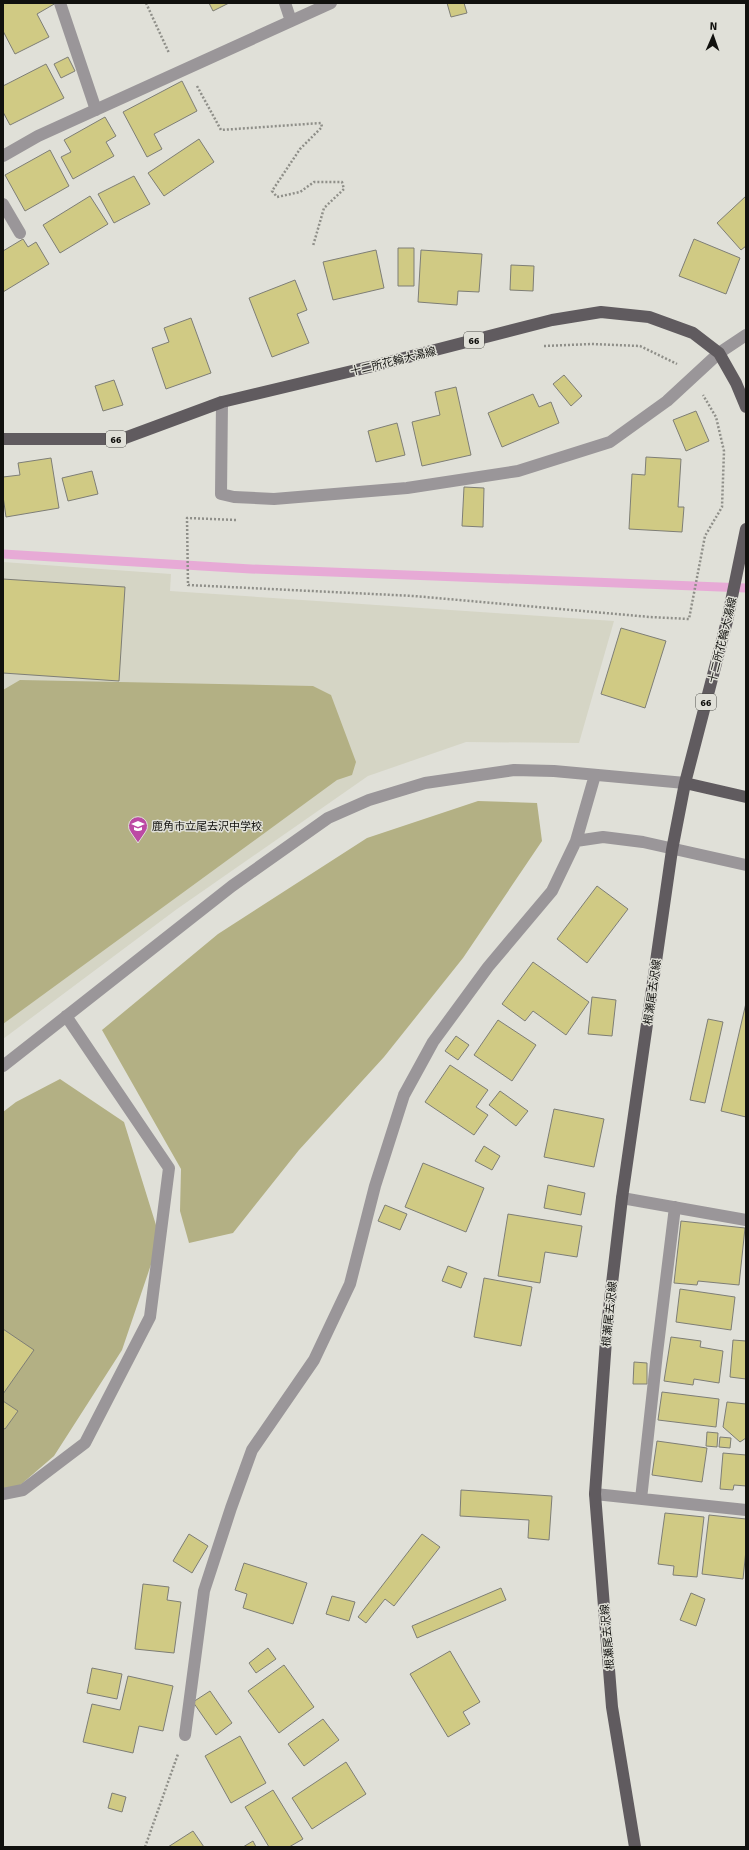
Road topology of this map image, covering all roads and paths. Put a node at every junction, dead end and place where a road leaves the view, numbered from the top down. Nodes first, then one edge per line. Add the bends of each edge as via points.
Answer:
1 (60, 3) edge
2 (146, 3) edge
3 (285, 3) edge
4 (331, 3) edge
5 (292, 21) junction
6 (183, 70) junction
7 (96, 110) junction
8 (4, 154) edge
9 (3, 204) edge
10 (20, 233) dead end
11 (313, 246) dead end
12 (746, 335) edge
13 (541, 346) dead end
14 (719, 353) junction
15 (691, 380) junction
16 (222, 402) junction
17 (746, 407) edge
18 (3, 439) edge
19 (187, 518) dead end
20 (746, 529) edge
21 (595, 775) junction
22 (685, 783) junction
23 (746, 797) edge
24 (576, 841) junction
25 (672, 850) junction
26 (746, 865) edge
27 (66, 1016) junction
28 (3, 1066) edge
29 (622, 1198) junction
30 (675, 1207) junction
31 (746, 1220) edge
32 (3, 1494) edge
33 (595, 1494) junction
34 (641, 1499) junction
35 (746, 1510) edge
36 (185, 1735) joint
37 (145, 1847) edge
38 (635, 1847) edge

1 - 7 street
2 - 6 path
3 - 5 street
4 - 5 street
5 - 6 street
6 - 7 street
6 - 11 path via 221,130 321,123 322,127 300,149 272,191 277,197 300,192 314,182 342,182 344,189 324,208
7 - 8 street
9 - 10 street
12 - 14 street
13 - 15 path via 640,346 680,366
14 - 15 street
14 - 16 main road, 十二所花輪大湯線 / 66 via 693,333 649,317 601,312 552,320
14 - 17 main road, 十二所花輪大湯線 / 66
15 - 16 street via 667,401 610,442 518,471 407,488 274,499 221,494
15 - 19 path via 716,416 724,450 722,507 705,536 689,619 414,596 188,586
16 - 18 main road, 十二所花輪大湯線 / 66 via 122,438
20 - 22 main road, 十二所花輪大湯線 / 66 via 727,621
21 - 22 street
21 - 24 street
21 - 27 street via 514,770 433,782 369,800 328,818 232,886
22 - 23 main road
22 - 25 main road, 根瀬尾去沢線
24 - 25 street via 603,837 643,842
24 - 36 street via 552,891 488,967 433,1042 404,1095 375,1186 350,1284 314,1360 252,1450 231,1508 204,1591
25 - 26 street
25 - 29 main road, 根瀬尾去沢線
27 - 28 street
27 - 32 street via 169,1168 150,1317 85,1443 23,1490
29 - 30 street
29 - 33 main road, 根瀬尾去沢線 via 607,1326
30 - 31 street
30 - 34 street
33 - 34 street
33 - 38 main road, 根瀬尾去沢線 via 612,1707
34 - 35 street
36 - 37 path

